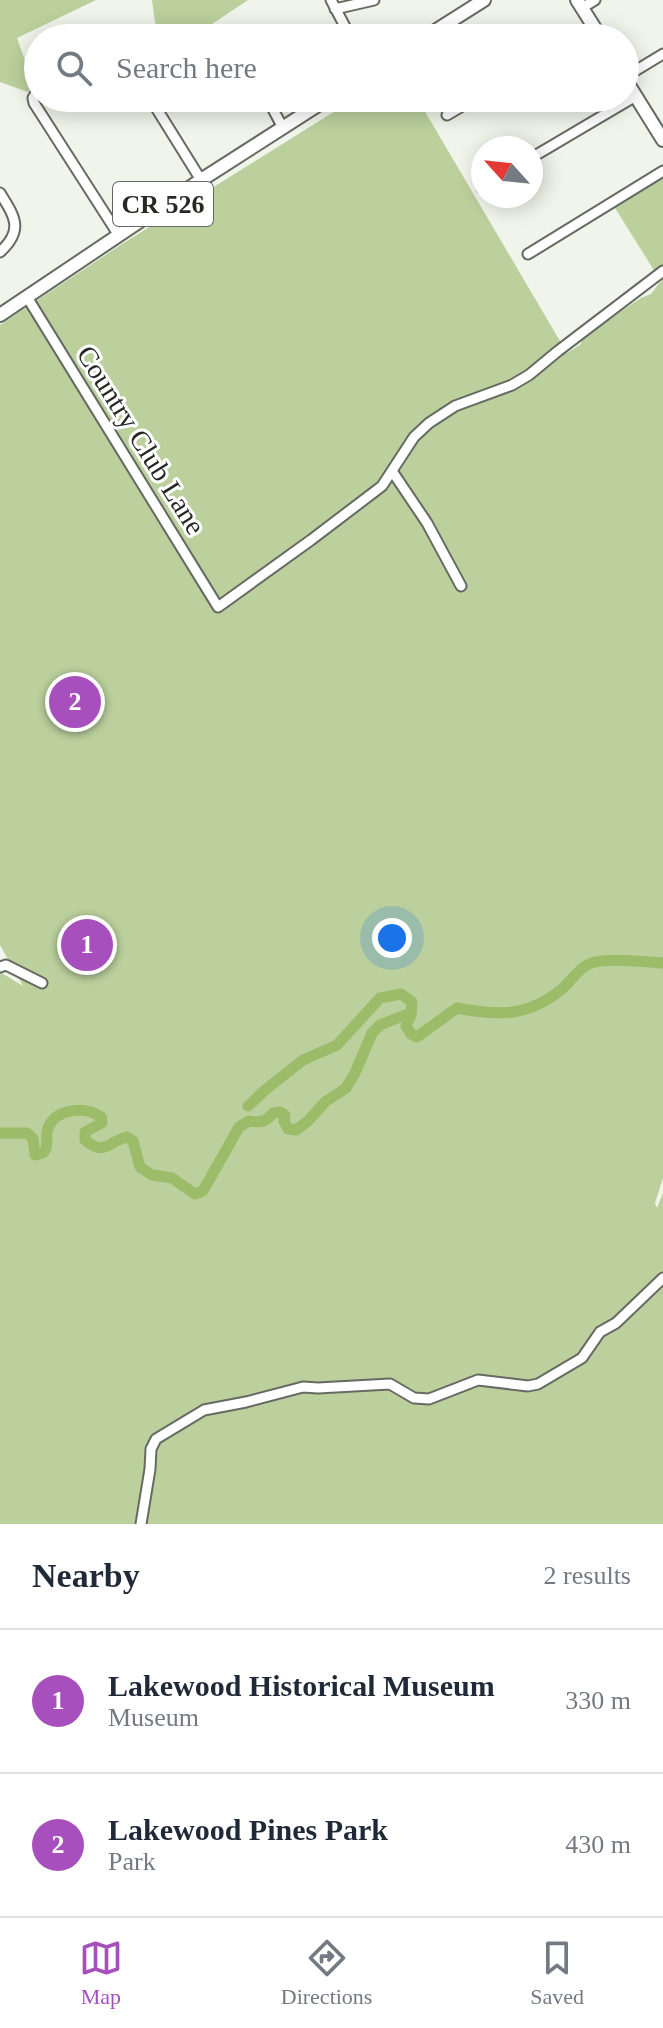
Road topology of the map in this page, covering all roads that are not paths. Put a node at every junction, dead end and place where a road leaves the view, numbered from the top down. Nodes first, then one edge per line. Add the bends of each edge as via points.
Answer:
1 (374, 0) edge
2 (484, 0) edge
3 (595, 0) edge
4 (580, 4) edge
5 (333, 5) edge
6 (343, 24) edge
7 (446, 24) edge
8 (592, 24) edge
9 (663, 54) edge
10 (639, 69) edge
11 (639, 101) edge
12 (39, 112) edge
13 (159, 112) edge
14 (274, 112) edge
15 (308, 112) edge
16 (452, 112) edge
17 (609, 112) edge
18 (447, 115) dead end
19 (283, 128) junction
20 (662, 137) edge
21 (543, 151) edge
22 (663, 171) edge
23 (201, 180) junction
24 (0, 193) edge
25 (118, 234) junction
26 (0, 252) edge
27 (528, 254) dead end
28 (663, 271) edge
29 (27, 297) junction
30 (0, 315) edge
31 (392, 471) junction
32 (461, 586) dead end
33 (0, 967) edge
34 (42, 983) dead end
35 (663, 1278) edge
36 (141, 1524) edge

1 - 5 street
2 - 7 main road
3 - 4 street
4 - 8 main road
5 - 6 street
9 - 10 street
11 - 20 main road
12 - 25 street
13 - 23 street
14 - 19 street
15 - 19 main road, CR 526
16 - 18 street
17 - 21 street
19 - 23 main road, CR 526
22 - 27 street
23 - 25 main road, CR 526
24 - 26 street via 15,228
25 - 29 main road, CR 526
28 - 31 street via 529,375 455,406 429,423
29 - 30 main road, CR 526
29 - 31 street, Country Club Lane via 218,607 382,486
31 - 32 street
33 - 34 street via 6,965
35 - 36 street via 600,1332 582,1358 533,1386 478,1380 423,1400 390,1384 303,1387 194,1414 156,1439 151,1449

